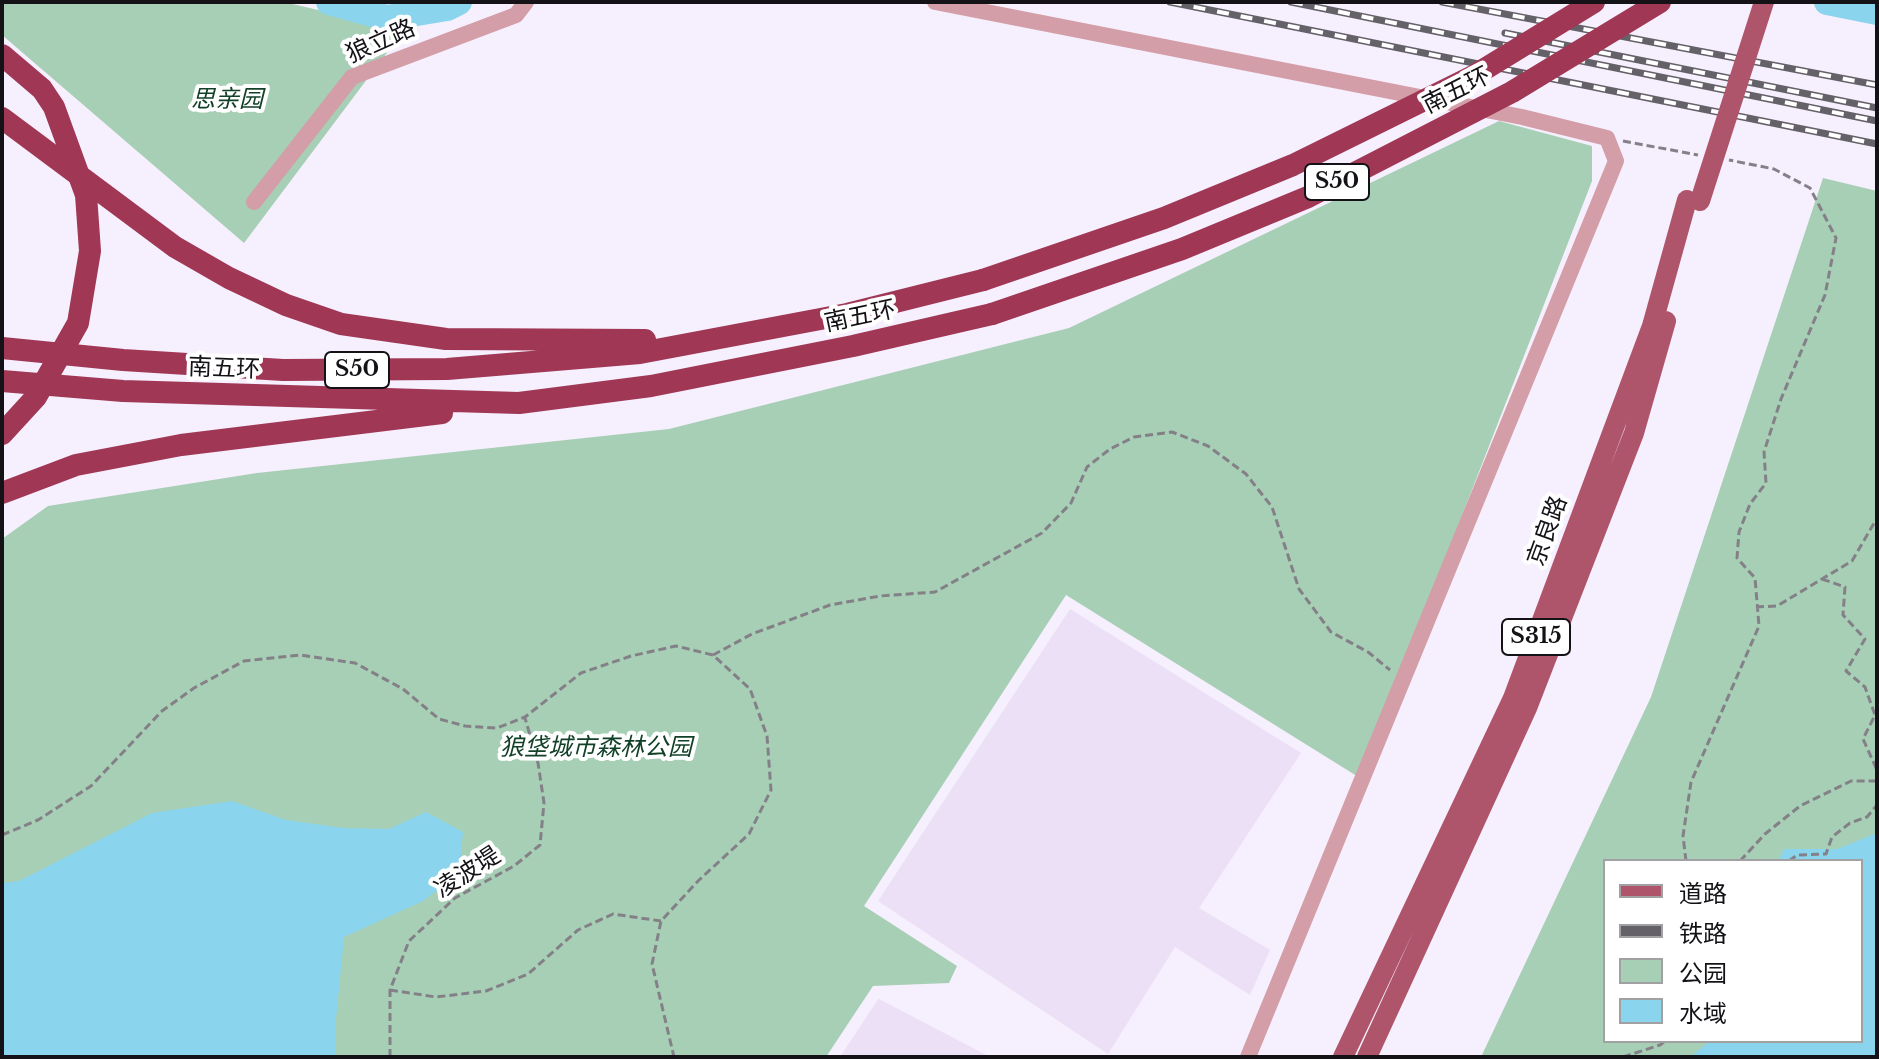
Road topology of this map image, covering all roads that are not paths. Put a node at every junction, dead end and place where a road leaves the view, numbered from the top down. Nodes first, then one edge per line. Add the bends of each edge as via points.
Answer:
1 (526, 2) edge
2 (935, 2) edge
3 (1594, 2) edge
4 (1660, 2) edge
5 (1749, 2) edge
6 (1764, 2) edge
7 (2, 55) edge
8 (2, 118) edge
9 (1694, 200) junction
10 (254, 202) dead end
11 (710, 340) junction
12 (2, 348) edge
13 (2, 381) edge
14 (519, 403) junction
15 (2, 434) edge
16 (2, 493) edge
17 (1248, 1057) edge
18 (1343, 1057) edge
19 (1367, 1057) edge

1 - 10 street, 狼立路 via 516,15 352,77
2 - 17 street via 1522,117 1607,138 1616,161
3 - 11 highway, 南五环 / S50, bridge via 1475,75 1293,165 1164,218 983,280 847,314
4 - 14 highway, 南五环 / S50, bridge via 1512,92 1308,197 1182,249 992,314 651,386
5 - 9 main road, 京良路 / S315
6 - 9 main road, 京良路 / S315, bridge
7 - 15 highway, bridge via 42,89 54,107 86,195 90,251 78,323 36,397
8 - 11 highway via 175,247 286,305 341,324 446,339
9 - 18 main road, 京良路 / S315 via 1513,698
9 - 19 main road, 京良路 / S315 via 1634,433 1527,708
11 - 12 highway, 南五环 / S50 via 640,353 447,369 283,370
13 - 14 highway, 南五环 / S50 via 123,391
14 - 16 highway via 181,445 76,465

